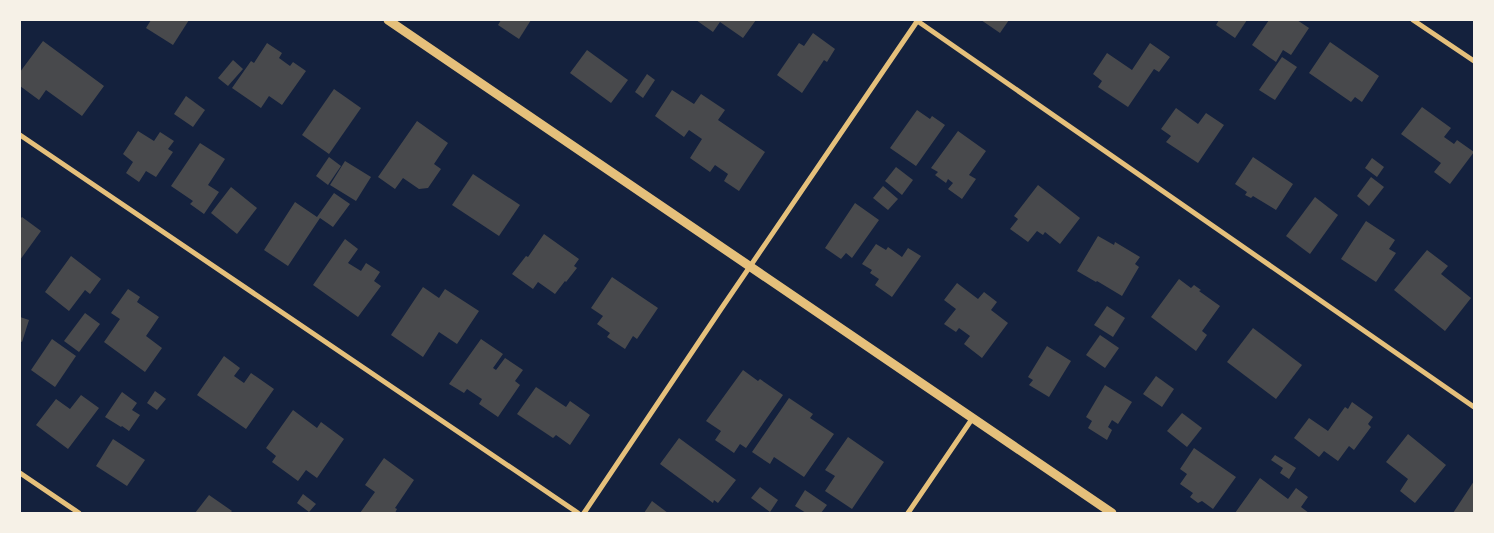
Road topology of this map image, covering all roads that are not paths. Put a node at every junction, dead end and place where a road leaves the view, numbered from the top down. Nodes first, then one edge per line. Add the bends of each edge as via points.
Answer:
1 (388, 20) edge
2 (917, 20) edge
3 (1414, 20) edge
4 (1474, 61) edge
5 (20, 135) edge
6 (750, 267) junction
7 (1474, 407) edge
8 (972, 419) junction
9 (20, 473) edge
10 (79, 513) edge
11 (578, 513) edge
12 (584, 513) edge
13 (908, 513) edge
14 (1112, 513) edge

1 - 6 street
2 - 6 street
2 - 7 street
3 - 4 street
5 - 11 street
6 - 8 street
6 - 12 street
8 - 13 street
8 - 14 street
9 - 10 street

